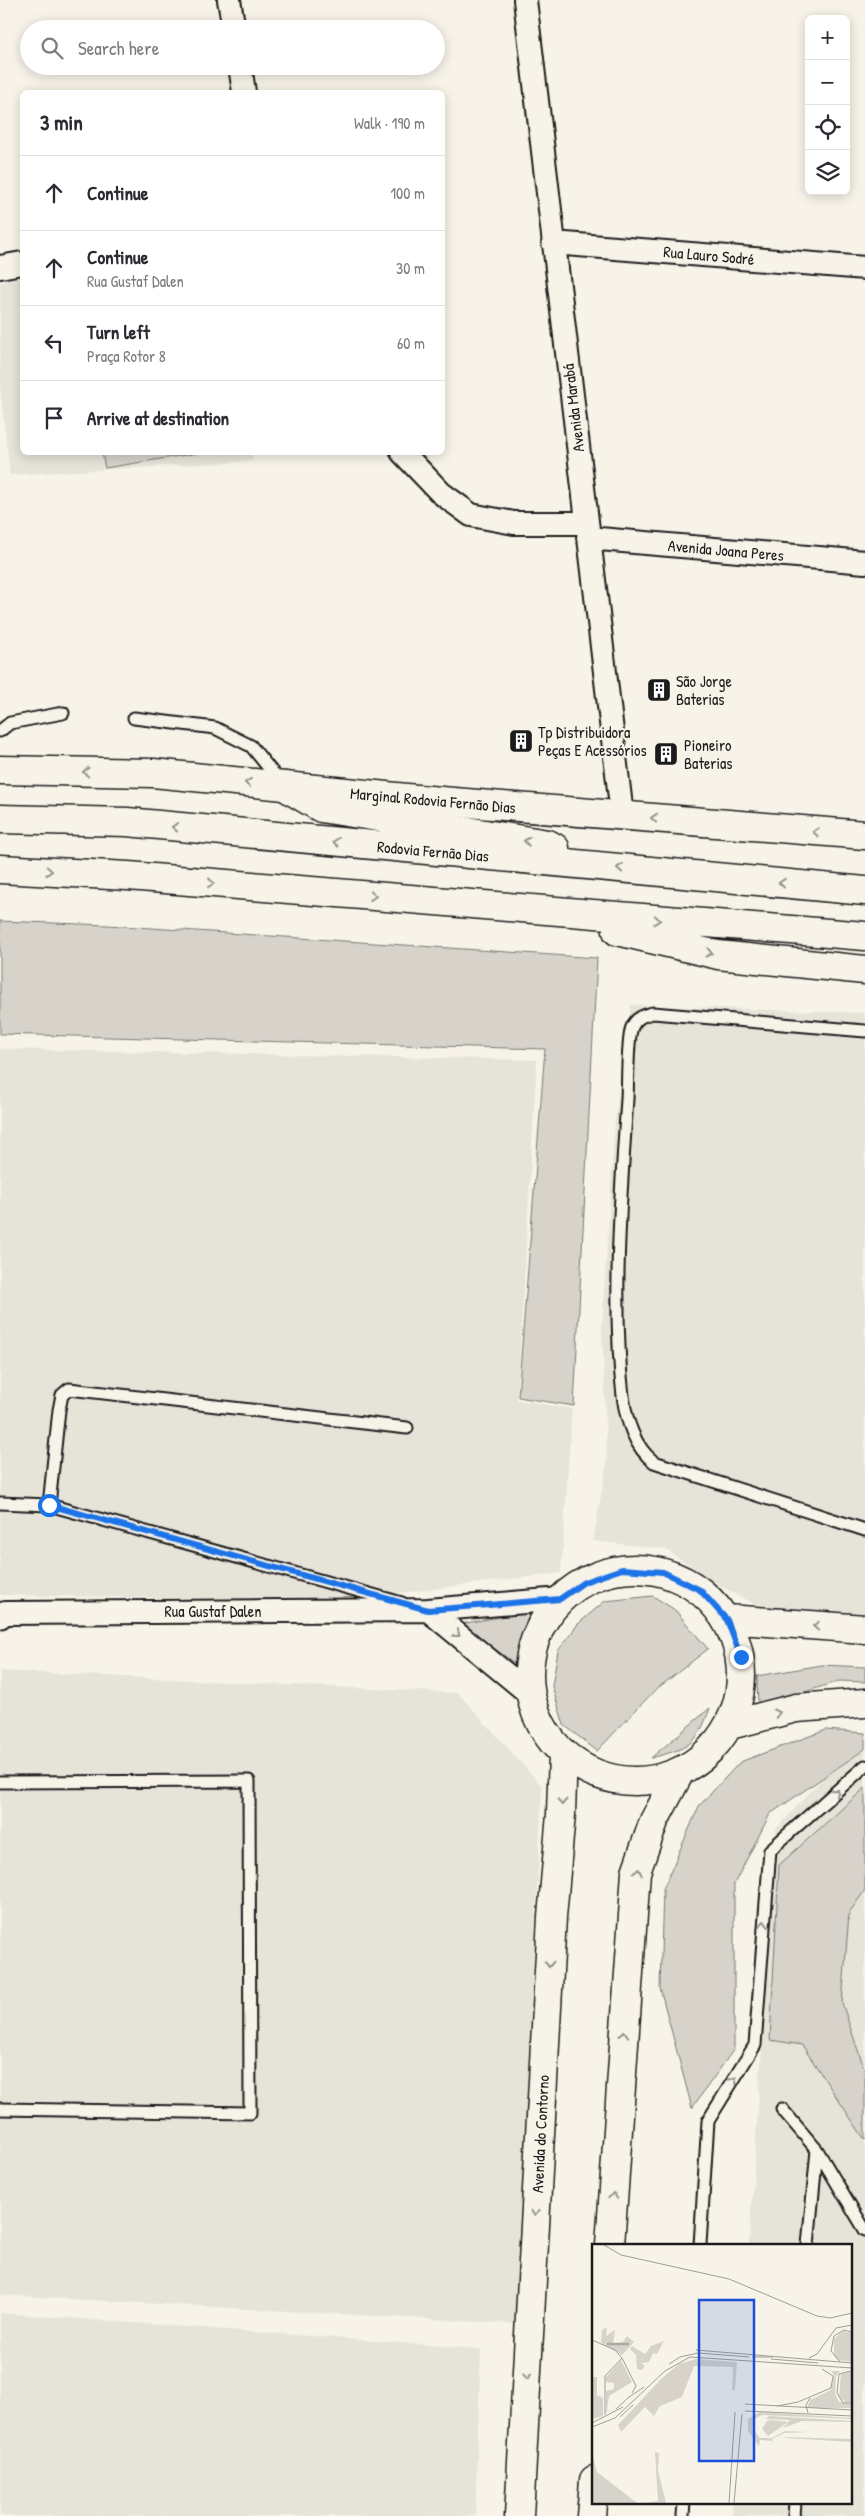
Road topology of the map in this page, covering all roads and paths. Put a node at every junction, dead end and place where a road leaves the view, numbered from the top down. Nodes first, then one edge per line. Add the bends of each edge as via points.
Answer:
1 (229, 0) edge
2 (525, 0) edge
3 (232, 20) edge
4 (241, 75) edge
5 (244, 90) edge
6 (553, 243) junction
7 (20, 264) edge
8 (0, 267) edge
9 (865, 268) edge
10 (405, 455) edge
11 (587, 530) junction
12 (865, 562) edge
13 (63, 714) dead end
14 (134, 718) dead end
15 (0, 731) edge
16 (0, 770) edge
17 (284, 786) junction
18 (622, 816) junction
19 (0, 819) edge
20 (865, 835) edge
21 (587, 865) junction
22 (0, 869) edge
23 (865, 889) edge
24 (525, 909) junction
25 (865, 936) edge
26 (865, 970) edge
27 (865, 1031) edge
28 (406, 1428) dead end
29 (0, 1503) edge
30 (49, 1505) junction
31 (865, 1530) edge
32 (560, 1599) junction
33 (428, 1610) junction
34 (2, 1614) edge
35 (727, 1620) junction
36 (865, 1629) edge
37 (530, 1694) junction
38 (865, 1703) edge
39 (730, 1725) junction
40 (563, 1753) junction
41 (865, 1766) edge
42 (680, 1772) junction
43 (0, 1782) edge
44 (0, 2109) edge
45 (782, 2109) dead end
46 (817, 2150) junction
47 (865, 2230) edge
48 (610, 2244) edge
49 (700, 2244) edge
50 (808, 2244) edge
51 (519, 2516) edge

1 - 3 street
2 - 6 street, Avenida Marabá
4 - 5 street
6 - 9 street, Rua Lauro Sodré
6 - 11 street, Avenida Marabá
7 - 8 street
10 - 11 street, Avenida Joana Peres via 441,493 470,515
11 - 12 street, Avenida Joana Peres
11 - 18 street, Avenida Marabá
13 - 15 lane via 10,723
14 - 17 lane via 214,728 251,746
17 -> 16 main road, Marginal Rodovia Fernão Dias via 153,774
17 - 18 main road, Marginal Rodovia Fernão Dias
21 -> 17 main road via 548,844 321,808
20 -> 18 main road, Marginal Rodovia Fernão Dias
21 -> 19 main road, Rodovia Fernão Dias via 127,822
23 -> 21 main road, Rodovia Fernão Dias
22 -> 24 main road via 128,876
24 -> 25 main road
24 -> 26 main road via 718,955
27 - 31 lane via 653,1013 642,1015 636,1021 631,1028 618,1290 623,1398 636,1445 645,1456 654,1462
28 - 30 lane via 69,1389 62,1395 59,1410
29 - 30 lane
30 - 33 lane
32 - 33 street, Rua Gustaf Dalen
32 - 35 main road via 584,1582 622,1569 663,1572 700,1590
32 - 37 main road via 545,1613 532,1648
33 - 34 street, Rua Gustaf Dalen
33 -> 37 street
36 -> 35 main road
35 - 39 main road via 741,1657 741,1692
37 - 40 main road via 549,1737
39 -> 38 main road via 796,1708
39 - 42 main road via 709,1752
40 - 42 main road via 598,1775 639,1781
40 -> 51 main road, Avenida do Contorno
49 -> 41 lane via 708,2121 756,2045 770,1850
48 -> 42 main road via 636,1872 654,1821
43 - 44 lane via 249,1781 250,2113
45 - 46 lane
46 - 47 lane
46 - 50 lane

